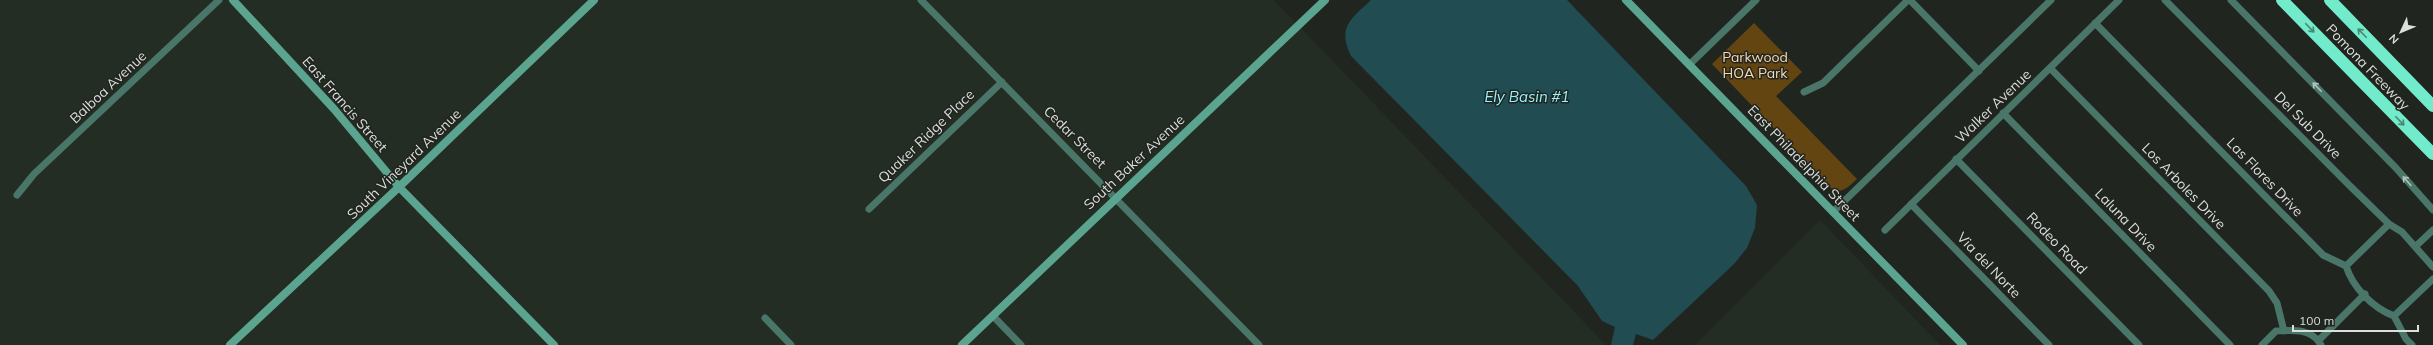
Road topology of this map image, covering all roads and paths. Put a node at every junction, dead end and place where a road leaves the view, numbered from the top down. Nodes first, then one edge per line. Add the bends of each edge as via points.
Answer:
1 (219, 0) edge
2 (233, 0) edge
3 (594, 0) edge
4 (921, 0) edge
5 (1326, 0) edge
6 (1626, 0) edge
7 (1756, 0) edge
8 (1909, 0) edge
9 (2051, 0) edge
10 (2119, 0) edge
11 (2165, 0) edge
12 (2231, 0) edge
13 (2282, 0) edge
14 (2330, 0) edge
15 (2095, 23) junction
16 (2390, 60) junction
17 (1689, 65) junction
18 (2050, 68) junction
19 (1979, 71) junction
20 (1002, 82) junction
21 (1804, 92) dead end
22 (2433, 100) edge
23 (2433, 106) edge
24 (2003, 114) junction
25 (2433, 154) edge
26 (1956, 159) junction
27 (399, 187) junction
28 (17, 195) dead end
29 (1116, 197) junction
30 (1911, 204) junction
31 (869, 209) dead end
32 (2433, 210) edge
33 (1833, 212) junction
34 (2389, 224) junction
35 (1885, 230) dead end
36 (2433, 230) edge
37 (2416, 246) junction
38 (2346, 266) junction
39 (2433, 267) edge
40 (2433, 279) edge
41 (2365, 294) junction
42 (993, 316) junction
43 (2394, 316) junction
44 (765, 318) dead end
45 (2284, 331) junction
46 (2320, 343) edge
47 (230, 345) edge
48 (554, 345) edge
49 (792, 345) edge
50 (962, 345) edge
51 (1021, 345) edge
52 (1259, 345) edge
53 (1964, 345) edge
54 (2049, 345) edge
55 (2139, 345) edge
56 (2230, 345) edge
57 (2262, 345) edge
58 (2412, 345) edge

1 - 28 street, Balboa Avenue via 34,174
2 - 27 street, East Francis Street via 334,109
3 - 27 street, South Vineyard Avenue
4 - 20 street, Cedar Street
5 - 29 street, South Baker Avenue
6 - 17 street, East Philadelphia Street
7 - 17 street
8 - 19 street
8 - 21 street via 1823,83
9 - 19 street
10 - 15 street, Walker Avenue
11 - 34 street, Del Sub Drive
32 -> 12 street via 2396,168
13 -> 25 highway, Pomona Freeway
16 -> 14 highway, Pomona Freeway
15 - 18 street, Walker Avenue
15 - 38 street, Las Flores Drive via 2323,255
16 - 22 highway
16 - 23 highway, Pomona Freeway
17 - 33 street, East Philadelphia Street
18 - 24 street, Walker Avenue
18 - 45 street, Los Arboles Drive via 2268,291 2277,303
19 - 33 street
20 - 29 street, Cedar Street
20 - 31 street, Quaker Ridge Place
24 - 26 street, Walker Avenue
24 - 56 street, Laluna Drive
26 - 30 street, Walker Avenue
26 - 55 street, Rodeo Road
27 - 47 street, South Vineyard Avenue
27 - 48 street, East Francis Street
29 - 42 street, South Baker Avenue
29 - 52 street, Cedar Street
30 - 35 street, Walker Avenue
30 - 54 street, Via del Norte
33 - 53 street, East Philadelphia Street
34 - 37 street, Del Sub Drive via 2402,232
34 - 38 street
36 - 37 street
37 - 39 street, Del Sub Drive
38 - 41 street via 2350,279
40 - 43 street
41 - 43 street via 2380,311
41 - 46 street
42 - 50 street, South Baker Avenue
42 - 51 street
43 - 58 street
44 - 49 street
45 - 46 street via 2301,330
45 - 57 street via 2276,331

